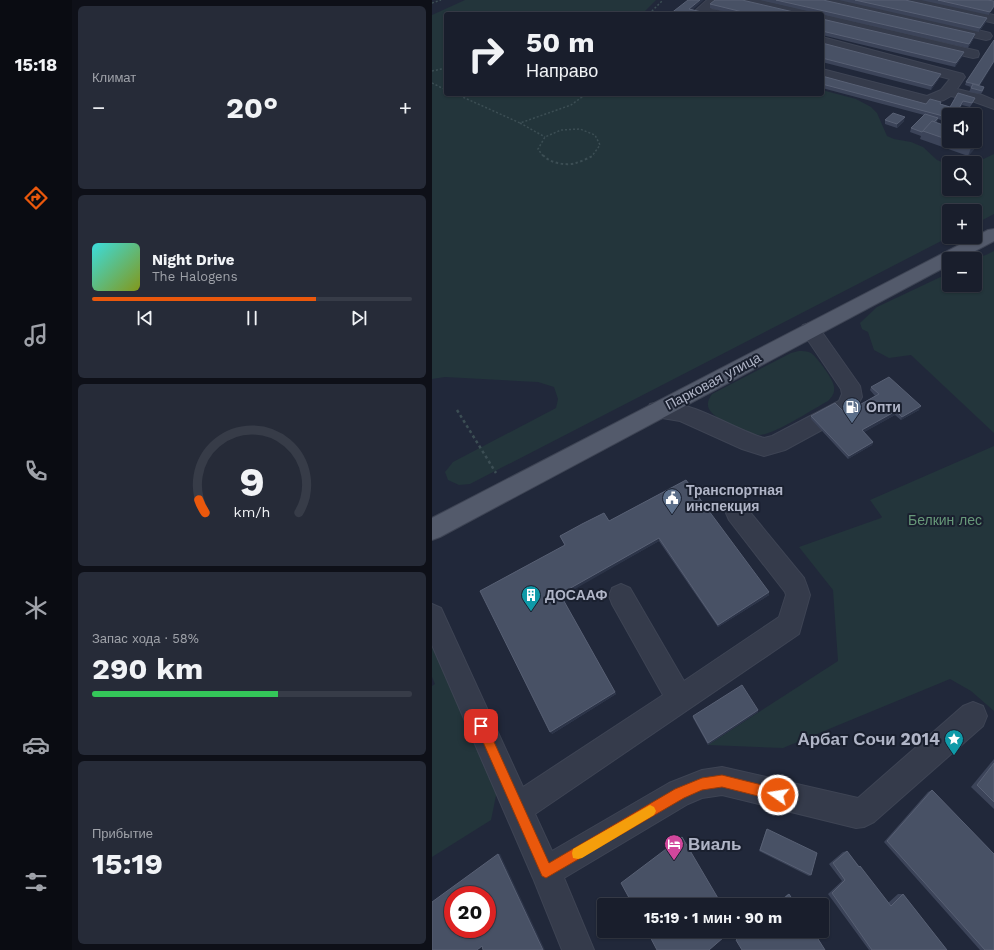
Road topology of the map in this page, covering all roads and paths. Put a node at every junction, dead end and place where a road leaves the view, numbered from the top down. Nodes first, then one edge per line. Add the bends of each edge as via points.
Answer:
1 (441, 0) edge
2 (663, 0) edge
3 (714, 0) edge
4 (746, 0) edge
5 (827, 0) edge
6 (908, 0) edge
7 (432, 3) edge
8 (651, 12) edge
9 (710, 12) edge
10 (797, 12) edge
11 (824, 18) edge
12 (994, 19) edge
13 (994, 24) edge
14 (986, 36) junction
15 (824, 42) edge
16 (973, 54) junction
17 (444, 68) edge
18 (432, 71) edge
19 (824, 74) edge
20 (958, 76) junction
21 (432, 83) edge
22 (444, 89) edge
23 (949, 91) junction
24 (461, 96) edge
25 (582, 96) edge
26 (992, 101) edge
27 (520, 122) junction
28 (545, 137) junction
29 (994, 234) edge
30 (810, 330) junction
31 (457, 410) dead end
32 (657, 410) junction
33 (506, 490) junction
34 (737, 513) dead end
35 (432, 530) edge
36 (621, 596) dead end
37 (432, 616) edge
38 (680, 699) junction
39 (973, 716) dead end
40 (518, 808) junction
41 (546, 872) junction
42 (578, 950) edge

1 - 7 path
2 - 8 path
3 - 9 street via 702,10
4 - 10 street
5 - 14 street
6 - 12 street
11 - 16 street
13 - 14 street
14 - 16 street
15 - 20 street
16 - 20 street
17 - 18 path
19 - 23 street via 927,100 943,96
20 - 23 street
21 - 22 path
23 - 26 street
24 - 27 path
25 - 27 path via 571,105
27 - 28 path
28 - 28 path via 538,149 546,159 565,164 576,163 594,155 600,144 595,135 580,129 560,130
29 - 30 main road, Парковая улица
30 - 32 main road, Парковая улица
30 - 32 street via 850,386 852,398 846,406 777,444 764,447 683,413
31 - 33 path
32 - 33 main road, Парковая улица
33 - 35 main road, Парковая улица
34 - 38 street via 795,586 798,595 790,624
36 - 38 street
37 - 40 street
38 - 40 street
39 - 41 street via 864,812 856,813 722,781 702,784 679,793
40 - 41 street
41 - 42 street

